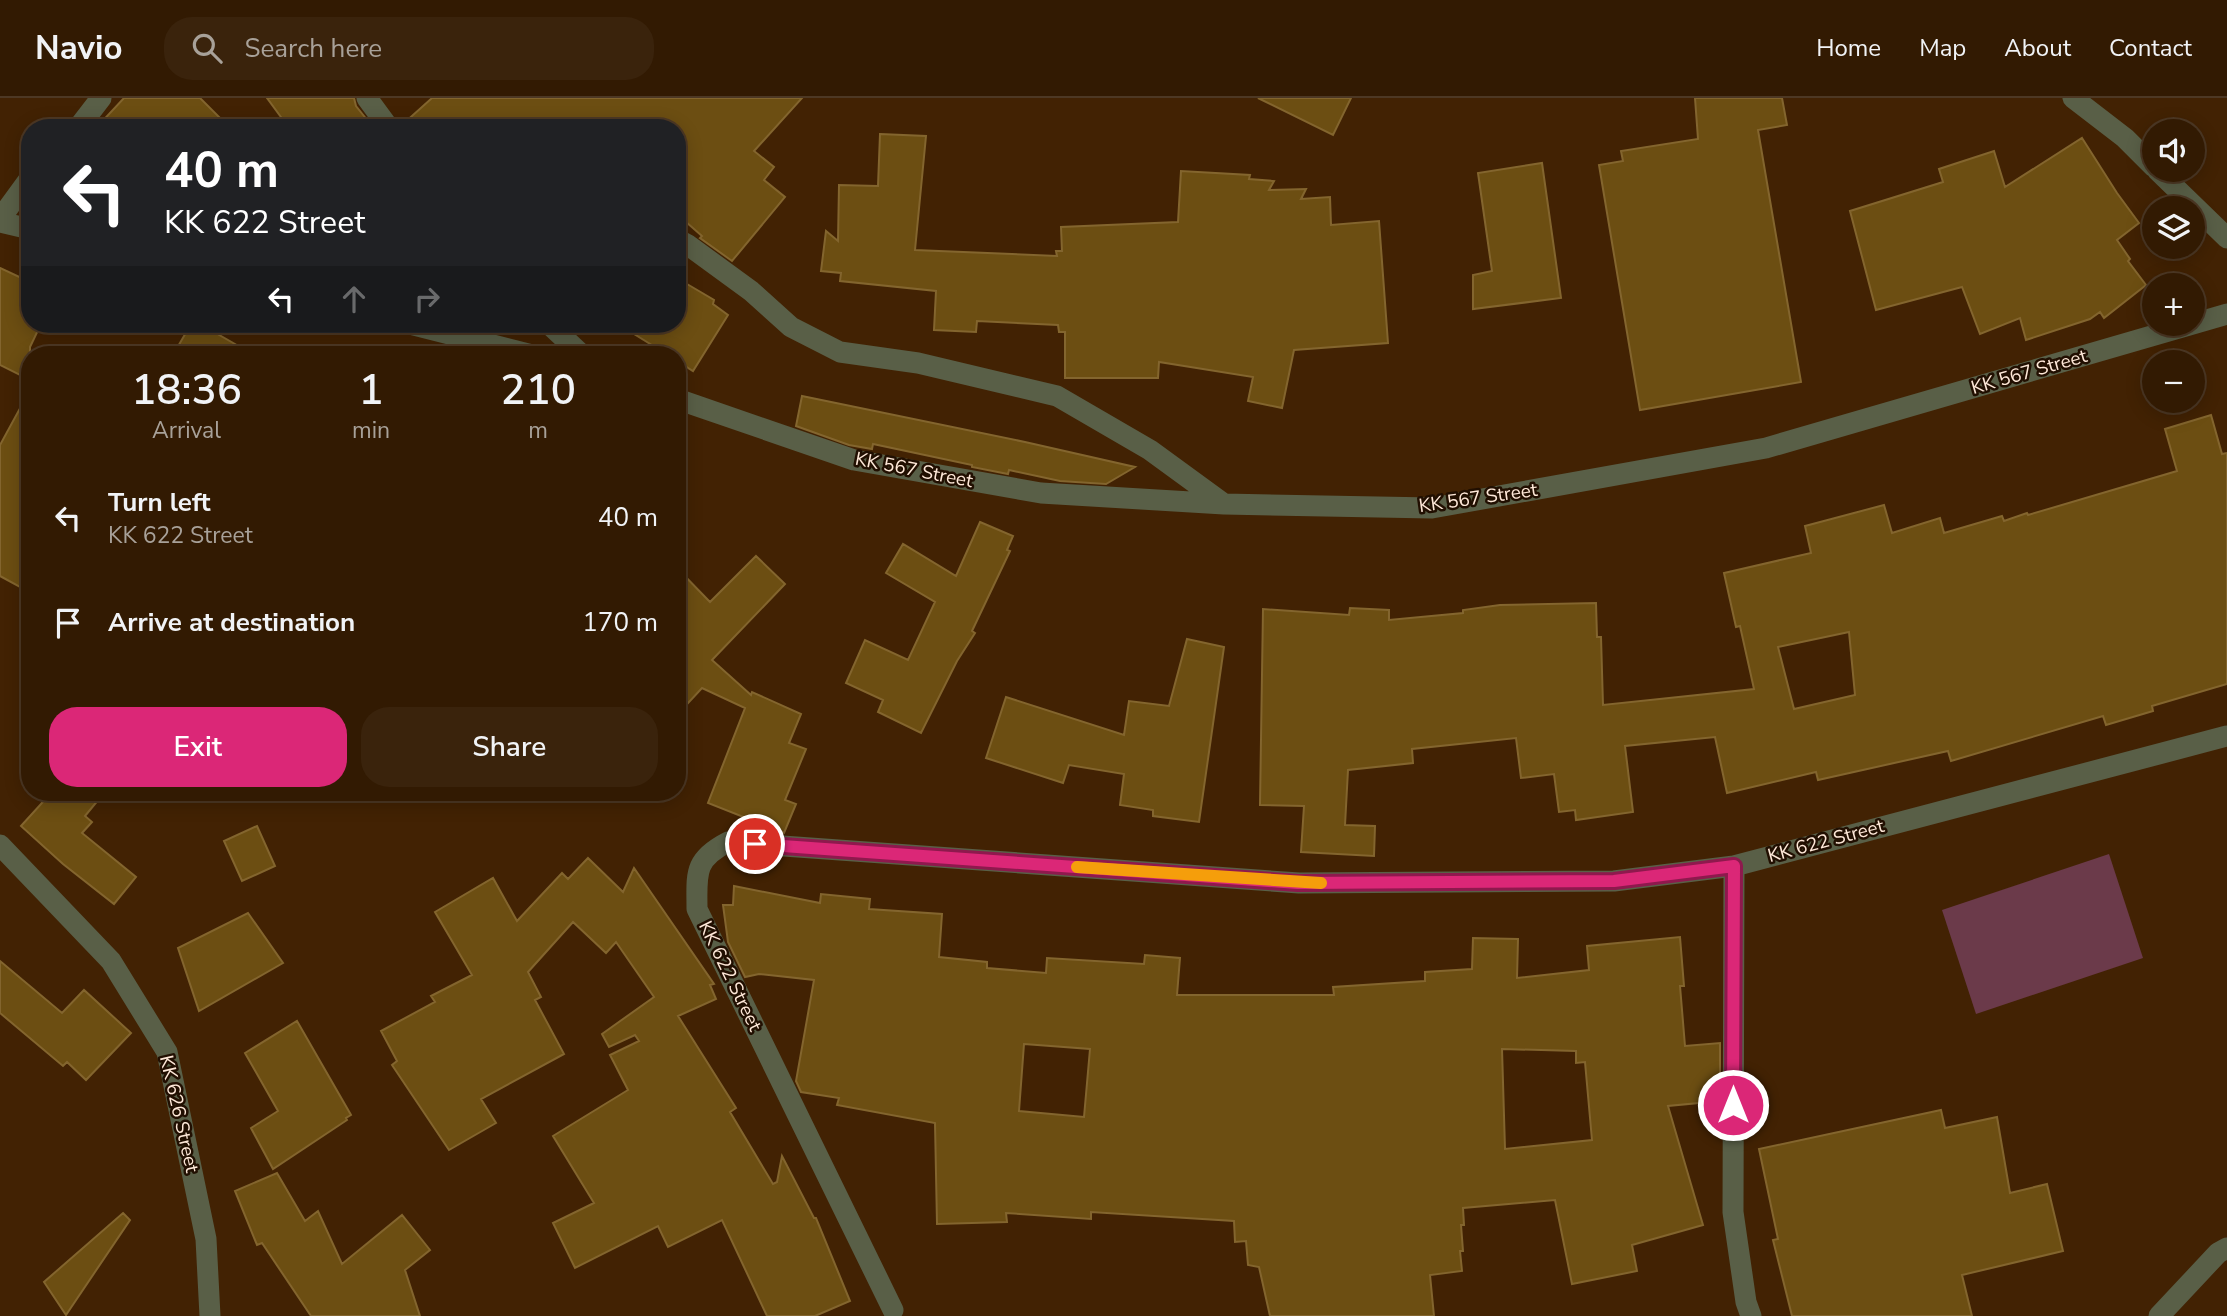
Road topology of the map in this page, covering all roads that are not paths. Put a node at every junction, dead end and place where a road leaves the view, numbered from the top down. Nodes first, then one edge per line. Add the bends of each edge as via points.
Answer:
1 (101, 98) edge
2 (367, 98) edge
3 (2073, 98) edge
4 (85, 119) edge
5 (382, 119) edge
6 (2142, 154) edge
7 (2170, 182) edge
8 (21, 191) edge
9 (0, 221) edge
10 (21, 227) edge
11 (2227, 238) edge
12 (686, 243) edge
13 (2227, 314) edge
14 (445, 333) edge
15 (559, 333) edge
16 (497, 346) edge
17 (572, 346) edge
18 (686, 402) edge
19 (1224, 504) junction
20 (2227, 736) edge
21 (0, 845) edge
22 (1734, 866) junction
23 (2227, 1248) edge
24 (893, 1310) dead end
25 (210, 1316) edge
26 (1751, 1316) edge
27 (2159, 1316) edge

1 - 4 street
2 - 5 street
3 - 6 street
7 - 11 street
8 - 9 street
9 - 10 street
12 - 19 street via 791,327 840,352 918,363 1057,396 1150,450
13 - 19 street, KK 567 Street via 1766,448 1432,508
14 - 16 street
15 - 17 street
18 - 19 street, KK 567 Street via 854,460 1041,494
20 - 22 street, KK 622 Street
21 - 25 street, KK 626 Street via 111,961 167,1052 206,1239
22 - 24 street, KK 622 Street via 1614,881 1298,883 728,842 709,852 697,872 697,909
22 - 26 street via 1733,1212
23 - 27 street

